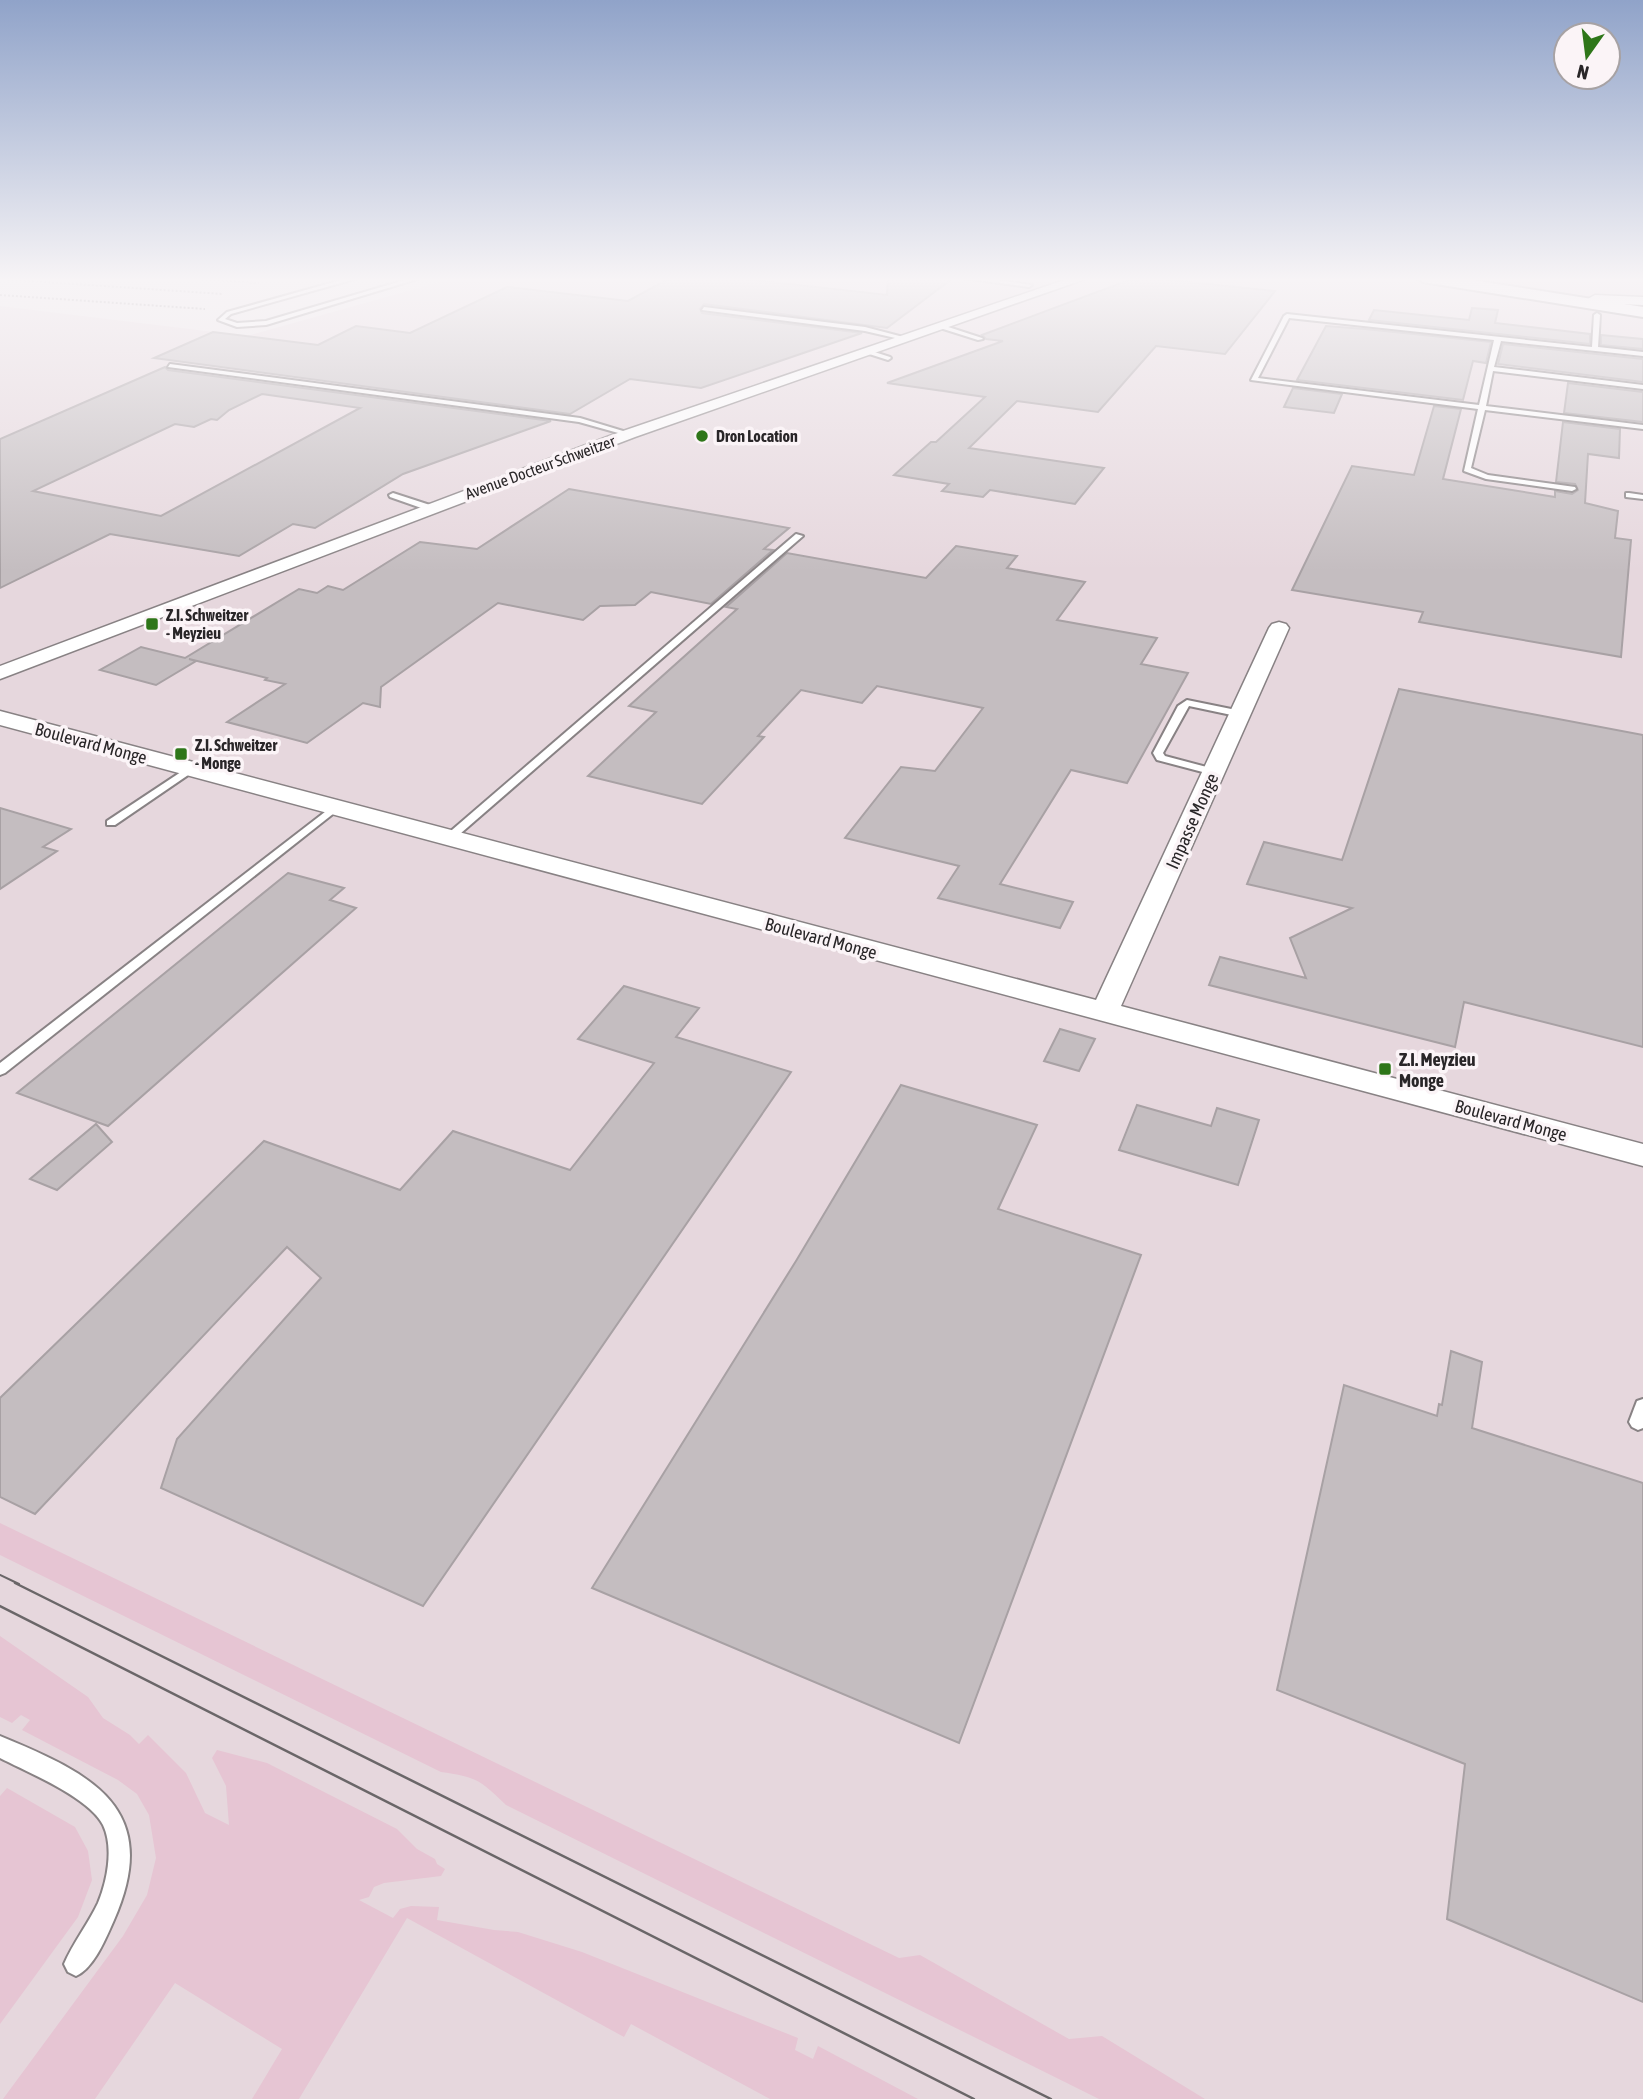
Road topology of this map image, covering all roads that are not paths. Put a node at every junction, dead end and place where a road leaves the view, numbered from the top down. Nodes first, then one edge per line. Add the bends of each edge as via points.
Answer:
1 (238, 375) edge
2 (797, 375) edge
3 (1257, 375) edge
4 (1488, 375) edge
5 (1541, 375) edge
6 (1643, 387) edge
7 (1480, 407) junction
8 (1643, 427) edge
9 (629, 434) junction
10 (1572, 489) dead end
11 (393, 495) dead end
12 (1629, 495) dead end
13 (1643, 497) edge
14 (430, 508) junction
15 (799, 536) dead end
16 (1279, 628) dead end
17 (0, 673) edge
18 (1241, 714) junction
19 (0, 718) edge
20 (190, 769) junction
21 (1214, 772) junction
22 (334, 808) junction
23 (111, 823) dead end
24 (449, 838) junction
25 (1104, 1013) junction
26 (0, 1070) edge
27 (1643, 1154) edge
28 (0, 1747) edge
29 (76, 1964) dead end

1 - 9 lane via 580,420
2 - 9 street, Avenue Docteur Schweitzer
3 - 7 lane via 1254,380
4 - 7 lane
5 - 6 lane
7 - 8 lane
7 - 10 lane via 1467,469 1486,477
9 - 14 street, Avenue Docteur Schweitzer
11 - 14 lane
12 - 13 lane
14 - 17 street, Avenue Docteur Schweitzer
15 - 24 lane
16 - 18 street, Impasse Monge
18 - 21 street, Impasse Monge
18 - 21 lane via 1187,704 1158,753 1161,758
19 - 20 street, Boulevard Monge
20 - 22 street, Boulevard Monge
20 - 23 lane
21 - 25 street, Impasse Monge
22 - 24 street, Boulevard Monge
22 - 26 lane
24 - 25 street, Boulevard Monge
25 - 27 street, Boulevard Monge
28 - 29 lane via 88,1794 111,1818 118,1848 117,1885 99,1928

